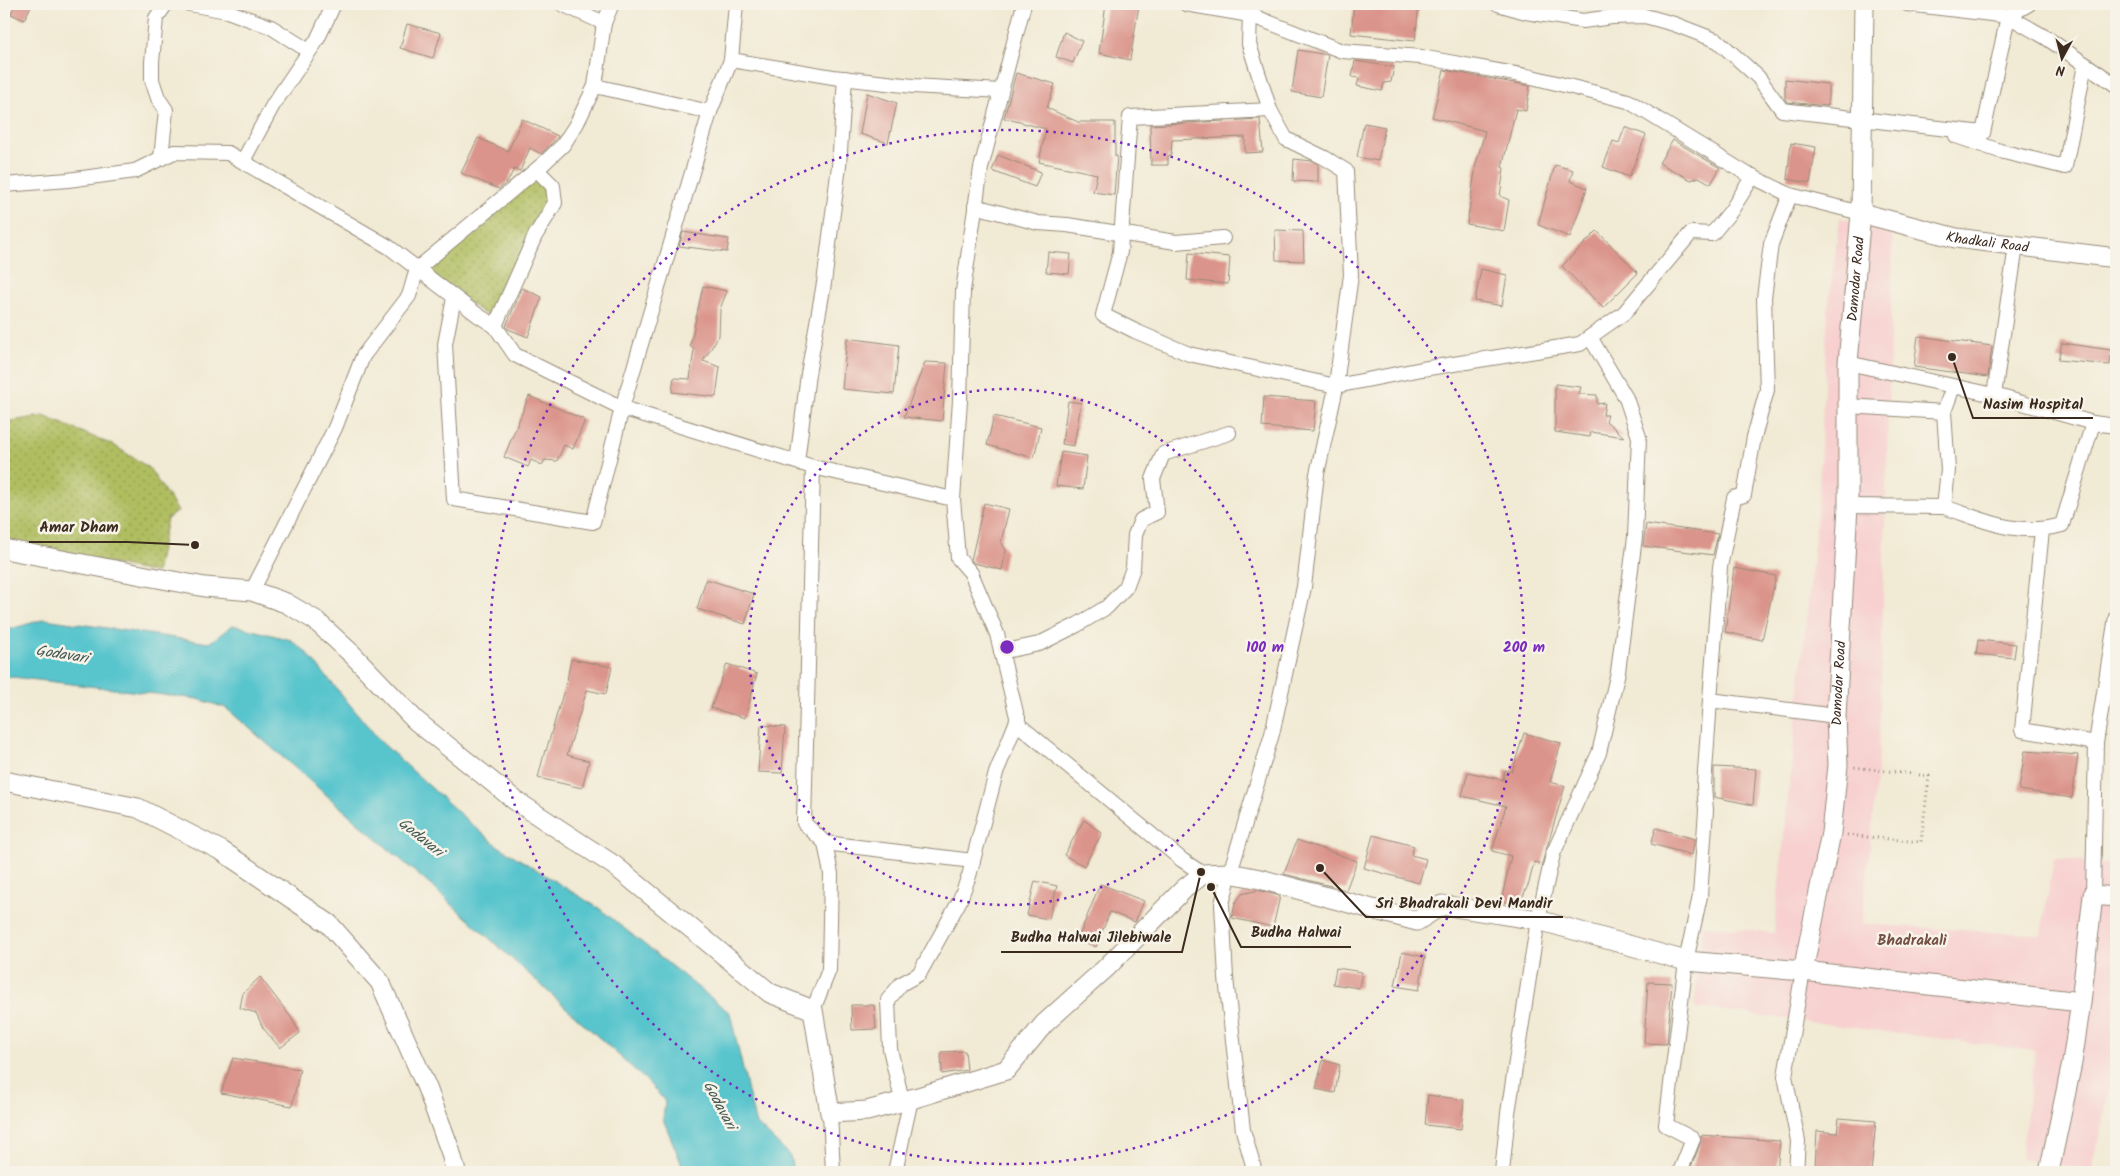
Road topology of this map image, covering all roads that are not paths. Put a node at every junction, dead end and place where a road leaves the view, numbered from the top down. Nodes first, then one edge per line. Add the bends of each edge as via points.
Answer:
1 (166, 4) edge
2 (190, 4) edge
3 (334, 4) edge
4 (562, 4) edge
5 (612, 4) edge
6 (736, 4) edge
7 (1024, 4) edge
8 (1186, 4) edge
9 (1498, 4) edge
10 (1864, 4) edge
11 (1907, 4) edge
12 (2029, 4) edge
13 (1251, 10) edge
14 (2008, 16) junction
15 (604, 24) junction
16 (309, 51) junction
17 (731, 60) junction
18 (2085, 65) junction
19 (845, 78) junction
20 (2116, 85) edge
21 (595, 86) junction
22 (1002, 92) junction
23 (1270, 110) junction
24 (710, 112) junction
25 (1862, 121) junction
26 (1948, 129) junction
27 (161, 158) junction
28 (242, 161) junction
29 (537, 170) junction
30 (1753, 176) junction
31 (4, 185) edge
32 (1790, 195) junction
33 (975, 206) junction
34 (1861, 214) junction
35 (1122, 234) junction
36 (1223, 238) dead end
37 (2016, 246) junction
38 (2116, 258) edge
39 (417, 269) junction
40 (454, 298) junction
41 (494, 326) junction
42 (1590, 337) junction
43 (1848, 363) junction
44 (1336, 386) junction
45 (1952, 387) junction
46 (1994, 395) junction
47 (1848, 406) junction
48 (622, 408) junction
49 (1944, 412) junction
50 (2093, 422) junction
51 (2116, 426) edge
52 (1229, 432) dead end
53 (797, 462) junction
54 (813, 467) junction
55 (953, 499) junction
56 (1848, 506) junction
57 (1944, 507) junction
58 (2042, 530) junction
59 (4, 549) edge
60 (252, 591) junction
61 (2116, 616) edge
62 (1001, 652) junction
63 (1710, 700) junction
64 (1836, 716) junction
65 (1018, 718) junction
66 (2096, 744) junction
67 (4, 781) edge
68 (825, 843) junction
69 (973, 861) junction
70 (1230, 873) junction
71 (1203, 874) junction
72 (2093, 895) junction
73 (2116, 898) edge
74 (1538, 920) junction
75 (1686, 961) junction
76 (1803, 972) junction
77 (2081, 1002) junction
78 (813, 1010) junction
79 (907, 1100) junction
80 (830, 1114) junction
81 (456, 1172) edge
82 (833, 1172) edge
83 (895, 1172) edge
84 (1255, 1172) edge
85 (1502, 1172) edge
86 (1680, 1172) edge
87 (1796, 1172) edge
88 (2049, 1172) edge

1 - 27 street via 156,18 152,62 152,80 166,110
2 - 16 street via 227,10 271,27
3 - 16 street
4 - 15 street
5 - 15 street
6 - 17 street
7 - 22 street
8 - 13 street
9 - 25 street via 1583,21 1645,16 1674,24 1718,41 1758,77 1782,110
10 - 25 street, Damodar Road
11 - 14 street
12 - 14 street
13 - 23 street via 1249,44
13 - 30 street via 1342,51 1421,57 1532,77 1628,101
14 - 18 street
14 - 26 street via 1983,133
15 - 21 street
16 - 28 street via 273,105
17 - 19 street
17 - 24 street
18 - 20 street
18 - 26 street via 2065,167 2000,151 1952,134
19 - 22 street
19 - 53 street via 839,166
21 - 24 street
21 - 29 street via 563,145
22 - 33 street via 981,168
23 - 35 street via 1130,117
23 - 44 street via 1286,139 1346,171 1351,275
24 - 48 street
25 - 26 street
25 - 34 street, Damodar Road
27 - 28 street via 174,152 228,153
27 - 31 street via 135,171
28 - 39 street via 389,247
29 - 39 street
29 - 41 street via 553,186 555,202 535,236
30 - 32 street
30 - 42 street via 1712,234 1691,233 1624,313
32 - 34 street
32 - 63 street via 1771,244 1764,298 1767,390 1754,437 1744,495 1734,498 1722,550
33 - 35 street via 1038,223
33 - 55 street via 963,291
34 - 37 street, Khadkali Road via 1956,238
34 - 43 street, Damodar Road
35 - 36 street via 1176,242
35 - 44 street via 1103,315 1189,354
37 - 38 street, Khadkali Road
37 - 46 street
39 - 40 street
39 - 60 street via 409,296 363,356 335,428
40 - 41 street
40 - 48 street via 445,344 454,499 593,522
41 - 48 street via 515,355
42 - 44 street via 1580,344
42 - 74 street via 1626,398 1639,436 1635,537 1618,672 1599,753 1553,854
43 - 45 street
43 - 47 street, Damodar Road
44 - 70 street via 1318,474 1304,587 1274,725
45 - 46 street
45 - 49 street
46 - 50 street
47 - 49 street
47 - 56 street, Damodar Road
48 - 53 street
49 - 57 street via 1948,470
50 - 51 street
50 - 58 street via 2062,525
52 - 62 street via 1163,454 1153,478 1157,512 1141,520 1136,534 1133,568 1126,587 1107,607 1039,644
53 - 54 street
54 - 55 street
54 - 68 street via 804,823
55 - 62 street via 958,558 971,573 997,634
56 - 57 street
56 - 64 street, Damodar Road
57 - 58 street via 2012,529
58 - 66 street via 2022,730
59 - 60 street via 205,587
60 - 78 street via 286,603 315,620 415,720 516,801 615,866 770,994
61 - 66 street
62 - 65 street
63 - 64 street
63 - 75 street via 1700,896
64 - 76 street, Damodar Road via 1838,765 1831,833
65 - 69 street via 996,773
65 - 71 street via 1019,725
66 - 72 street
67 - 81 street via 138,808 222,851 329,924 380,982 427,1088
68 - 69 street
68 - 78 street via 831,874 828,970
69 - 79 street via 959,902 919,974 901,984 888,1000 890,1050
70 - 71 street
70 - 74 street via 1417,920 1442,905
70 - 84 street via 1222,904 1226,978 1243,1130
71 - 79 street via 1044,1024 1006,1070
72 - 73 street
72 - 77 street
74 - 75 street
74 - 85 street
75 - 76 street
75 - 86 street via 1666,1125 1693,1139
76 - 77 street
76 - 87 street via 1785,1076 1798,1141
77 - 88 street
78 - 80 street
79 - 80 street via 867,1111
79 - 83 street
80 - 82 street

